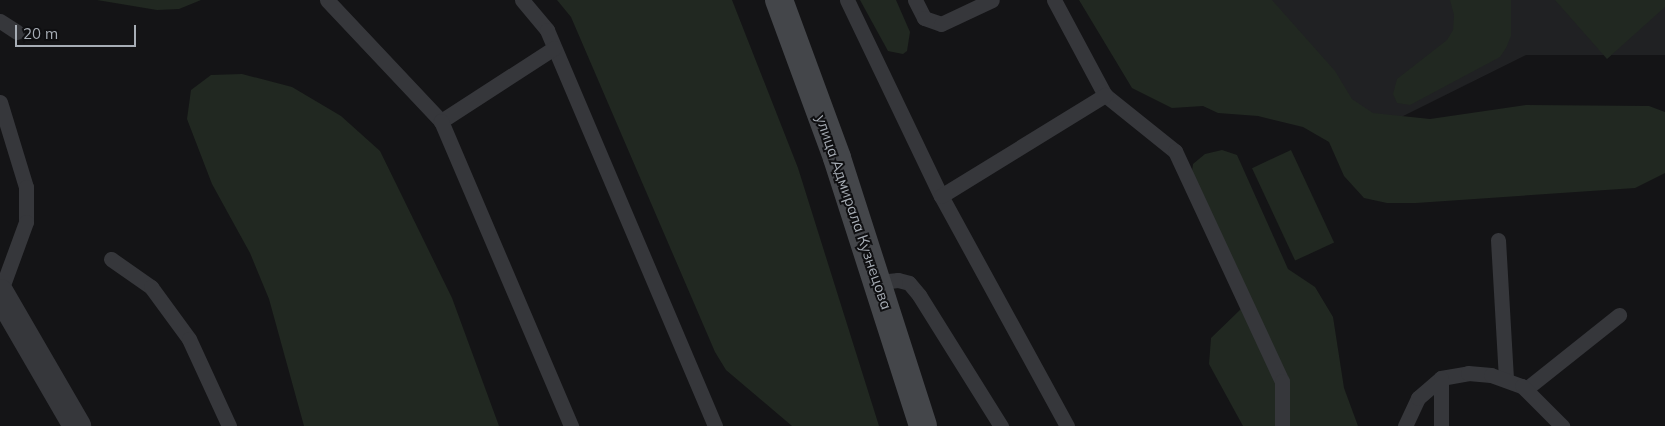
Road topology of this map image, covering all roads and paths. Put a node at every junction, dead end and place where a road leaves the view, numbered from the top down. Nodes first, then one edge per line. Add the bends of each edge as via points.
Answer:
1 (327, 0) edge
2 (522, 0) edge
3 (779, 0) edge
4 (847, 0) edge
5 (915, 0) edge
6 (992, 0) edge
7 (1054, 0) edge
8 (0, 21) edge
9 (17, 32) dead end
10 (554, 48) junction
11 (1104, 95) junction
12 (0, 102) edge
13 (441, 121) junction
14 (941, 196) junction
15 (1498, 240) dead end
16 (111, 259) dead end
17 (879, 282) junction
18 (0, 293) edge
19 (1619, 315) dead end
20 (1441, 378) junction
21 (1506, 380) junction
22 (1526, 389) junction
23 (77, 426) edge
24 (229, 426) edge
25 (571, 426) edge
26 (716, 426) edge
27 (923, 426) edge
28 (1001, 426) edge
29 (1067, 426) edge
30 (1282, 426) edge
31 (1405, 426) edge
32 (1441, 426) edge
33 (1562, 426) edge

1 - 13 lane
2 - 10 lane via 547,30
3 - 17 main road, улица Адмирала Кузнецова
4 - 14 lane
5 - 6 lane via 924,18 941,24
7 - 11 lane
8 - 9 lane
10 - 13 lane
10 - 26 lane
11 - 14 lane
11 - 30 lane via 1175,151 1282,381
12 - 18 lane via 26,187 26,222
13 - 25 lane
14 - 29 lane
15 - 21 lane
16 - 24 lane via 151,287 189,338
17 - 27 main road, улица Адмирала Кузнецова
17 - 28 lane via 898,280 909,283
18 - 23 street
19 - 22 lane
20 - 21 lane via 1468,372
20 - 31 lane via 1418,398
20 - 32 lane
21 - 22 lane
22 - 33 lane

